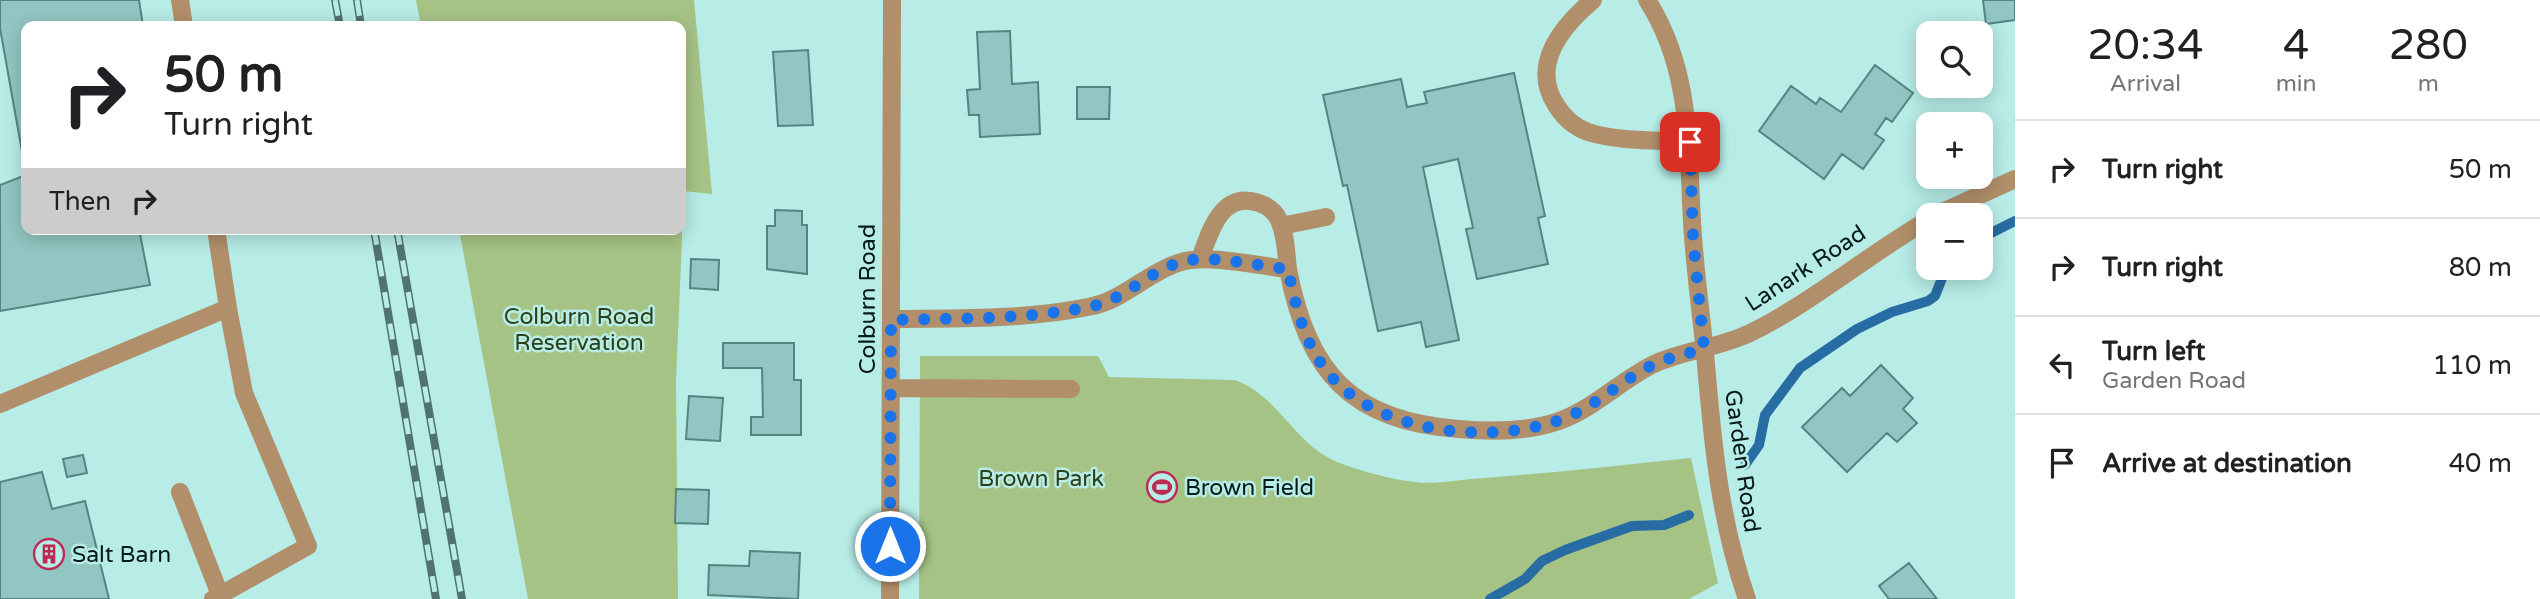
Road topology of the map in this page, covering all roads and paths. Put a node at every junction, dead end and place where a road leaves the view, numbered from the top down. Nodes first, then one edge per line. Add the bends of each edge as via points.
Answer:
1 (180, 0) edge
2 (892, 0) edge
3 (1593, 0) edge
4 (1647, 0) edge
5 (183, 21) edge
6 (1690, 142) junction
7 (2015, 179) edge
8 (1962, 203) edge
9 (1326, 216) dead end
10 (1282, 226) junction
11 (1916, 227) edge
12 (217, 235) edge
13 (1200, 259) junction
14 (1288, 269) junction
15 (228, 308) junction
16 (891, 320) junction
17 (1704, 349) junction
18 (891, 388) junction
19 (1071, 389) dead end
20 (0, 404) edge
21 (180, 492) dead end
22 (216, 597) edge
23 (890, 599) edge
24 (1747, 599) edge

1 - 5 street
2 - 16 street, Colburn Road
3 - 6 street via 1559,37 1547,60 1548,89 1557,107 1570,123 1590,133
4 - 6 street, Garden Road via 1677,66
6 - 17 street, Garden Road
7 - 8 street
9 - 10 street
10 - 13 street via 1273,211 1257,202 1229,204 1212,226
10 - 14 street, Lanark Road
11 - 17 street, Lanark Road via 1765,325
12 - 15 street
13 - 14 street
13 - 16 street via 1167,268 1121,296 1090,307 1011,317
14 - 17 street, Lanark Road via 1307,337 1333,379 1377,410 1434,427 1508,431 1543,425 1591,406 1651,366
15 - 20 street
15 - 22 street via 244,393 308,546
16 - 18 street, Colburn Road
17 - 24 street, Garden Road via 1720,498
18 - 19 street
18 - 23 street, Colburn Road
21 - 22 street

